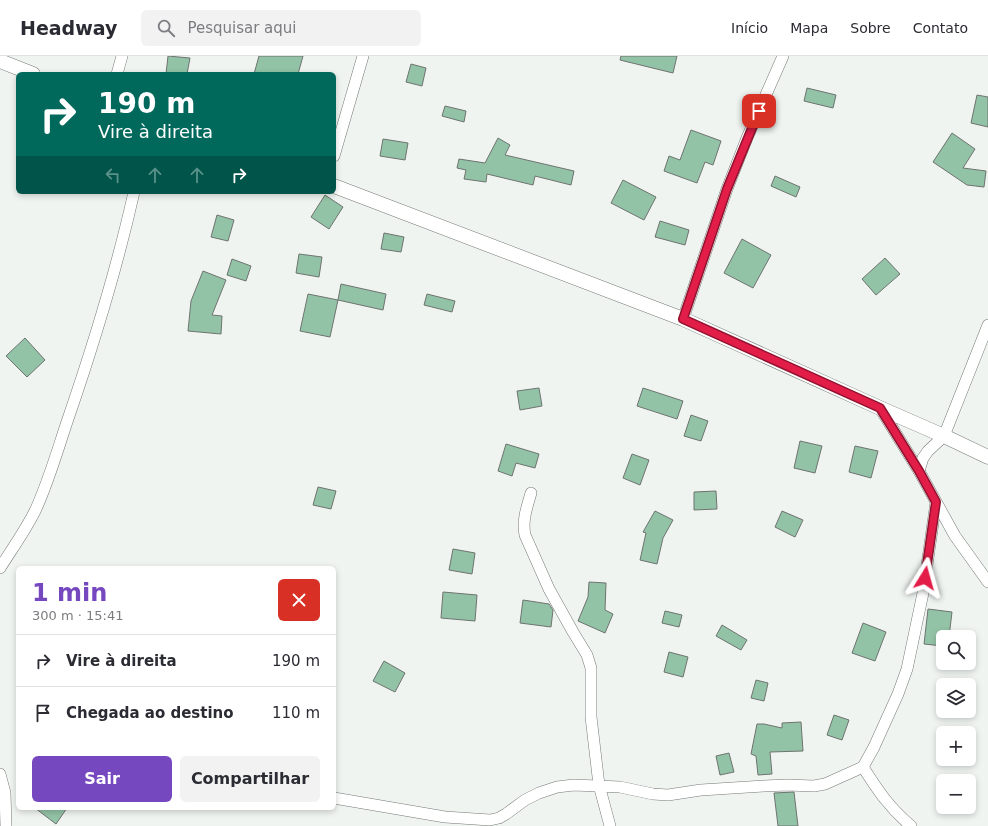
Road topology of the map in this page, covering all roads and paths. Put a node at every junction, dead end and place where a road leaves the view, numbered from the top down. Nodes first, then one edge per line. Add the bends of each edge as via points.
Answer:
1 (122, 56) edge
2 (363, 56) edge
3 (783, 56) edge
4 (0, 61) edge
5 (28, 72) edge
6 (118, 72) edge
7 (336, 149) edge
8 (336, 187) edge
9 (134, 194) edge
10 (683, 319) junction
11 (988, 325) edge
12 (880, 408) junction
13 (944, 436) junction
14 (988, 457) edge
15 (919, 471) junction
16 (531, 493) dead end
17 (936, 502) junction
18 (0, 568) edge
19 (988, 582) edge
20 (863, 767) junction
21 (0, 774) edge
22 (600, 785) junction
23 (336, 798) edge
24 (6, 826) edge
25 (610, 826) edge
26 (911, 826) edge

1 - 6 street
2 - 7 street
3 - 10 street via 727,189
4 - 5 street
8 - 10 street
9 - 18 street via 106,302 45,486 34,511
10 - 12 street
11 - 13 street
12 - 13 street
12 - 15 street
13 - 14 street
13 - 15 street via 928,451
15 - 17 street
16 - 22 street via 524,516 525,535 549,589 587,655 591,668 591,717
17 - 19 street via 955,536
17 - 20 street via 923,593 907,669 898,694
20 - 22 street via 825,784 814,786 764,786 668,795
20 - 26 street via 880,795
21 - 24 street via 5,793
22 - 23 street via 558,786 525,800 499,818 490,820 445,817
22 - 25 street

